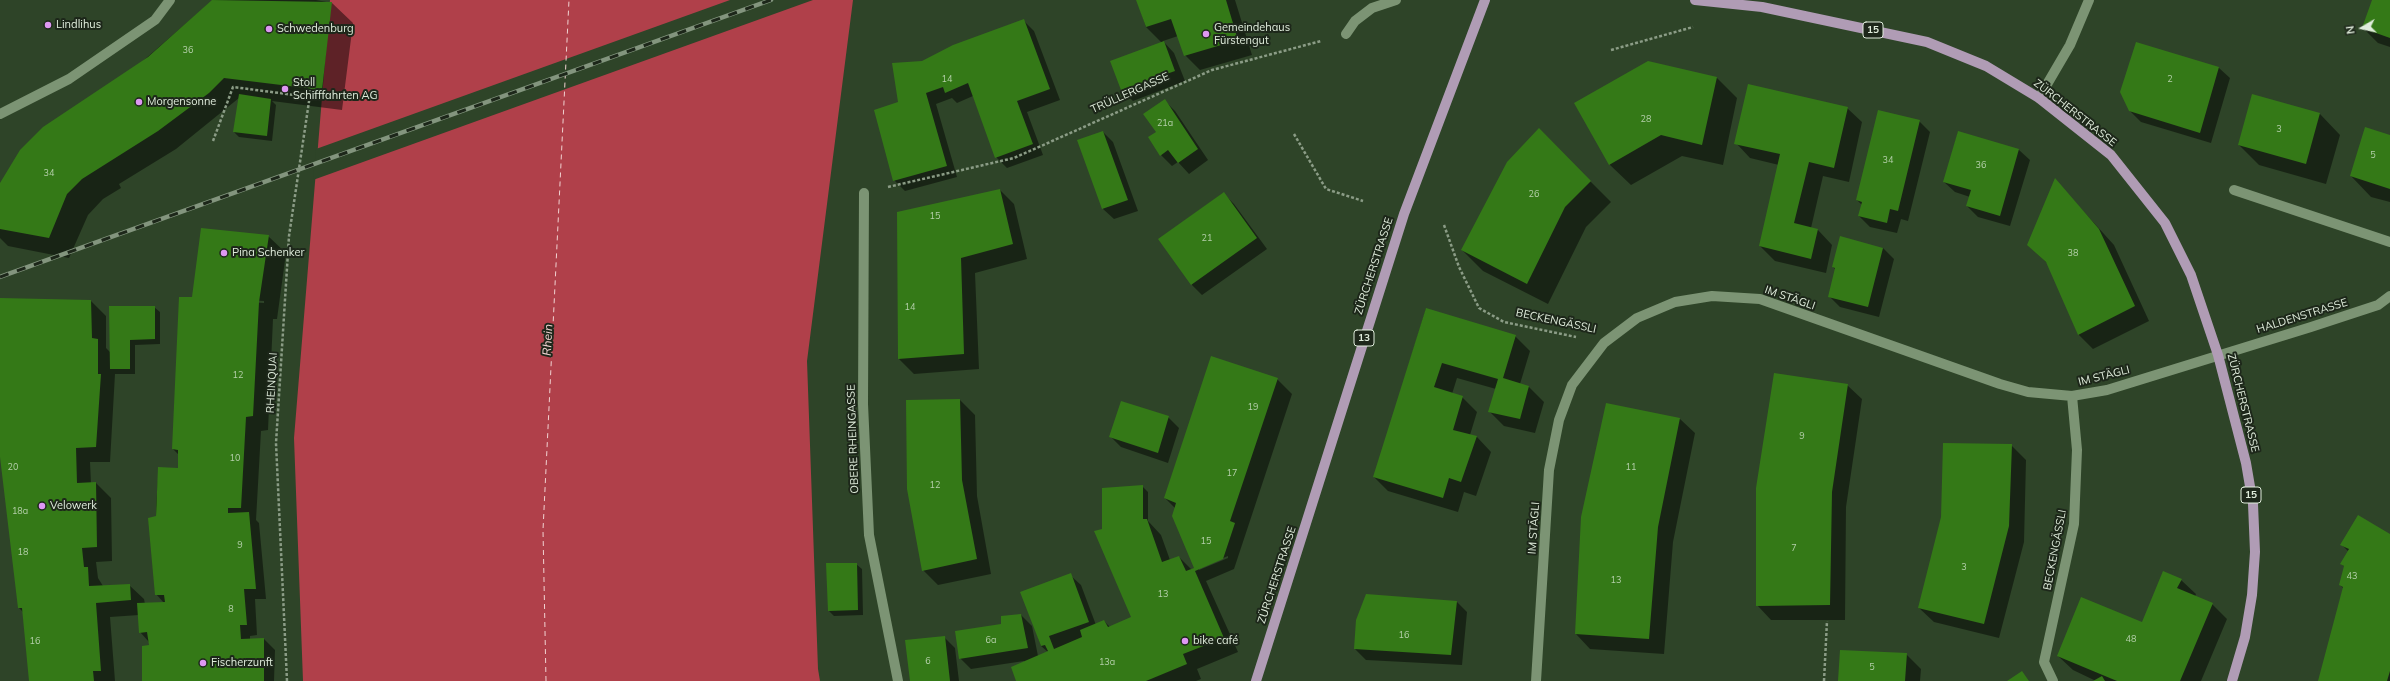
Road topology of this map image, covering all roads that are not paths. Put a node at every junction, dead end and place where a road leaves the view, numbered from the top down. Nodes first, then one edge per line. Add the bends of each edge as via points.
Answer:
1 (170, 0) edge
2 (1396, 0) edge
3 (1485, 0) edge
4 (1695, 0) edge
5 (2089, 0) edge
6 (1763, 3) edge
7 (1346, 34) road end
8 (2039, 98) junction
9 (0, 114) edge
10 (2234, 190) dead end
11 (864, 193) road end
12 (2390, 242) edge
13 (2390, 296) edge
14 (2218, 355) junction
15 (2072, 396) junction
16 (898, 681) edge
17 (1256, 681) edge
18 (1536, 681) edge
19 (2053, 681) edge
20 (2232, 681) edge

1 - 9 street via 155,20 69,79
2 - 7 street via 1372,8 1355,21
3 - 17 main road, ZÜRCHERSTRASSE / 13 via 1404,214
4 - 6 main road, ZÜRCHERSTRASSE / 15
5 - 8 street via 2070,45
6 - 8 main road, ZÜRCHERSTRASSE / 15 via 1927,42 1986,66
8 - 14 main road, ZÜRCHERSTRASSE / 15 via 2111,155 2165,223 2191,276
10 - 12 street
11 - 16 street, OBERE RHEINGASSE via 863,404 869,535
13 - 14 street, HALDENSTRASSE via 2378,305
14 - 15 street, IM STÄGLI via 2107,390
14 - 20 main road, ZÜRCHERSTRASSE / 15 via 2246,463 2253,504 2255,552 2252,595 2246,638
15 - 18 street, IM STÄGLI via 2028,392 2000,384 1760,299 1712,296 1674,302 1637,318 1604,343 1572,385 1559,420 1549,470
15 - 19 street, BECKENGÄSSLI via 2077,450 2074,524 2044,662

